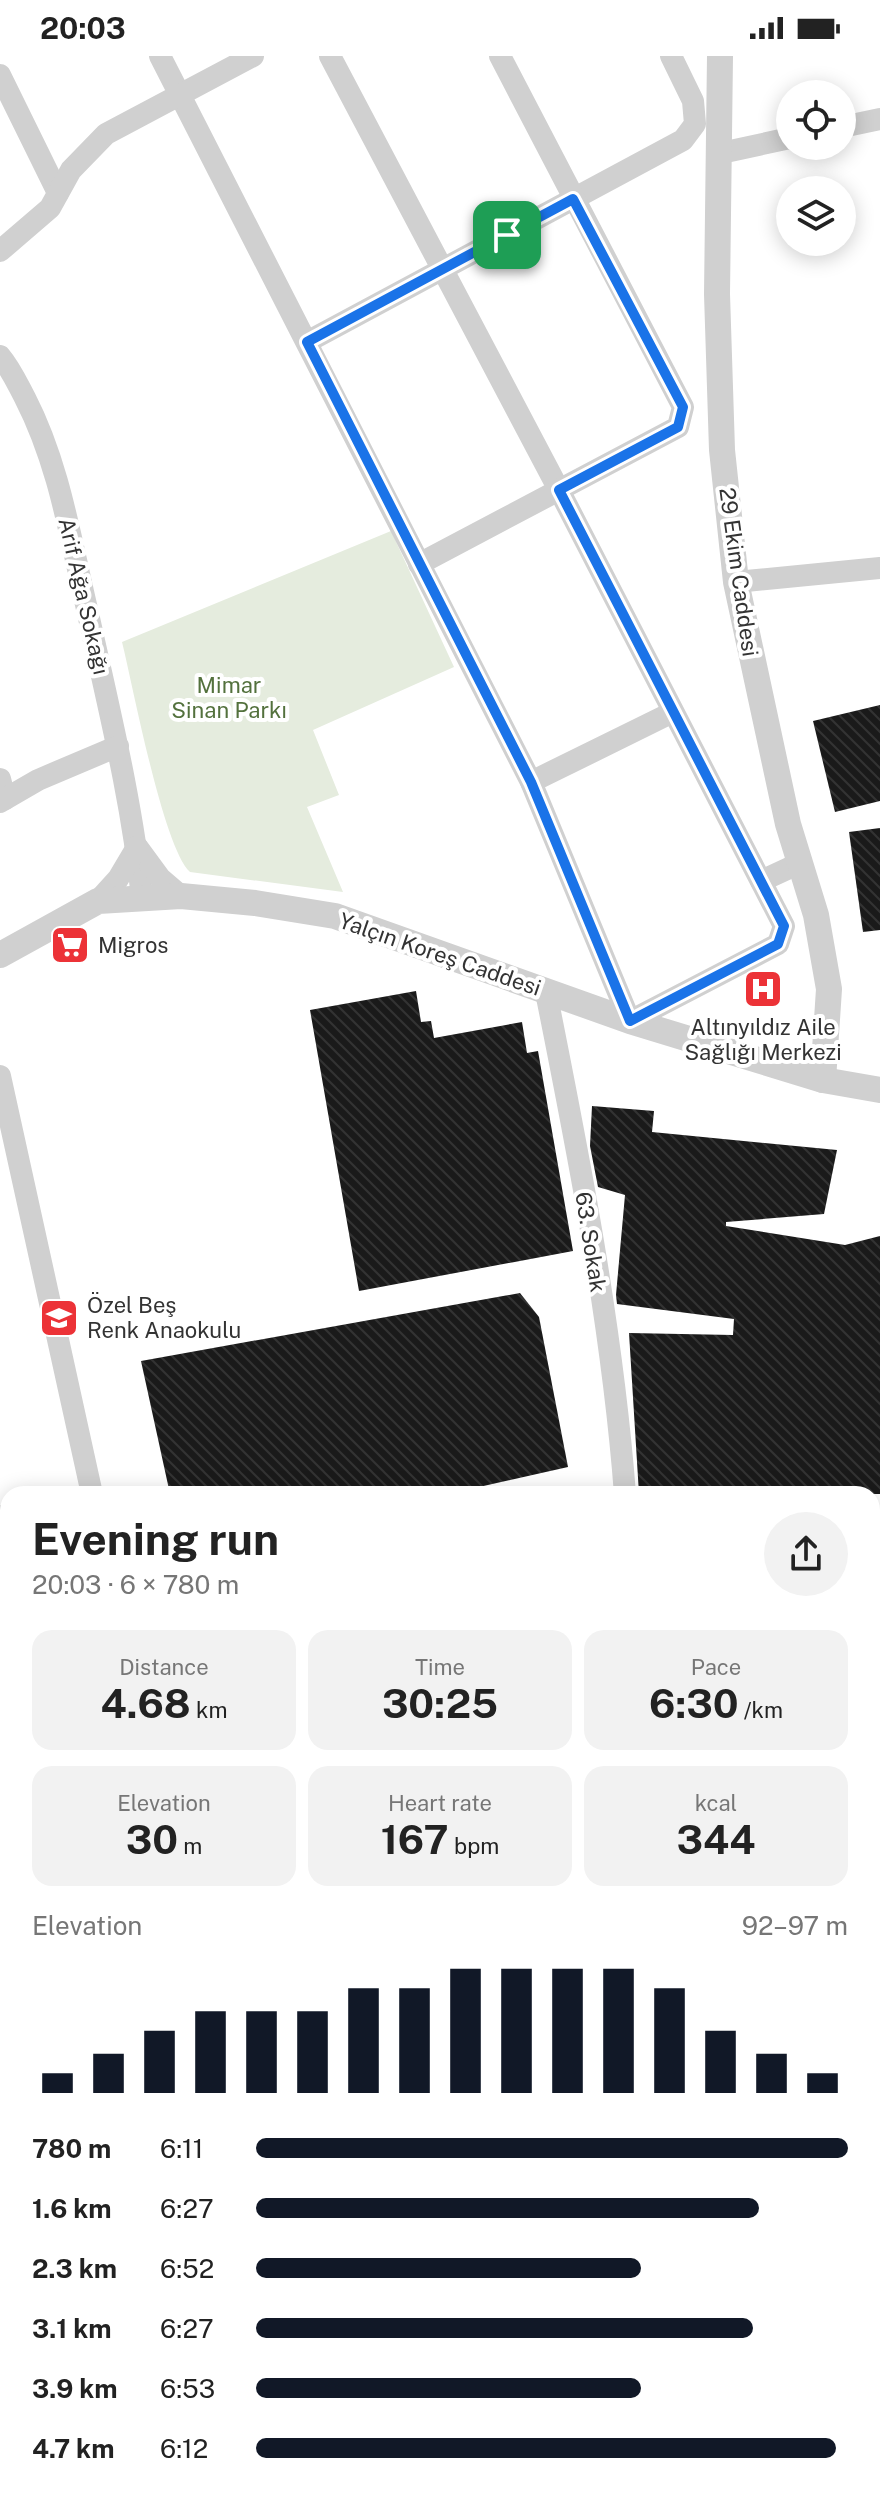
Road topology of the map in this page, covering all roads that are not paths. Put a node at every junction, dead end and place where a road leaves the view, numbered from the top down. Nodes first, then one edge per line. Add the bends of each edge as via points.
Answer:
1 (160, 56) edge
2 (253, 56) edge
3 (330, 56) edge
4 (500, 56) edge
5 (671, 56) edge
6 (720, 56) edge
7 (0, 75) edge
8 (180, 95) junction
9 (880, 119) edge
10 (856, 124) edge
11 (776, 141) edge
12 (721, 153) junction
13 (58, 193) junction
14 (573, 199) junction
15 (0, 251) edge
16 (441, 270) junction
17 (307, 342) junction
18 (0, 356) edge
19 (559, 490) junction
20 (419, 564) junction
21 (880, 568) edge
22 (736, 582) junction
23 (673, 712) junction
24 (118, 746) junction
25 (531, 782) junction
26 (2, 794) edge
27 (137, 847) junction
28 (800, 863) junction
29 (761, 881) junction
30 (181, 896) junction
31 (142, 898) junction
32 (98, 901) junction
33 (0, 955) edge
34 (546, 992) junction
35 (630, 1021) junction
36 (0, 1076) edge
37 (823, 1080) junction
38 (880, 1090) edge
39 (90, 1486) edge
40 (624, 1486) edge

1 - 8 street
2 - 8 street
3 - 16 street
4 - 14 street
5 - 14 street via 693,101 695,124 683,140
6 - 12 street, 29 Ekim Caddesi
7 - 13 street
8 - 13 street via 106,134 71,170
8 - 17 street
9 - 10 street
11 - 12 street
12 - 22 street, 29 Ekim Caddesi via 717,294 722,435
13 - 15 street via 50,208
14 - 16 street
14 - 19 street via 683,407 678,427
16 - 17 street
16 - 19 street
17 - 20 street
18 - 24 street, Arif Ağa Sokağı via 36,420 60,489
19 - 20 street
19 - 23 street
20 - 25 street
21 - 22 street
22 - 28 street, 29 Ekim Caddesi
23 - 25 street
23 - 29 street
24 - 26 street
24 - 27 street, Arif Ağa Sokağı
25 - 35 street
27 - 30 street
27 - 31 street, Arif Ağa Sokağı
27 - 32 street
28 - 29 street
28 - 37 street, 29 Ekim Caddesi via 829,989
29 - 35 street via 784,926 778,944
30 - 31 street, Yalçın Koreş Caddesi
30 - 34 street, Yalçın Koreş Caddesi via 335,916
31 - 32 street, Yalçın Koreş Caddesi
32 - 33 street, Yalçın Koreş Caddesi
34 - 35 street, Yalçın Koreş Caddesi
34 - 40 street, 63. Sokak via 606,1335
35 - 37 street, Yalçın Koreş Caddesi
36 - 39 street
37 - 38 street, Yalçın Koreş Caddesi

